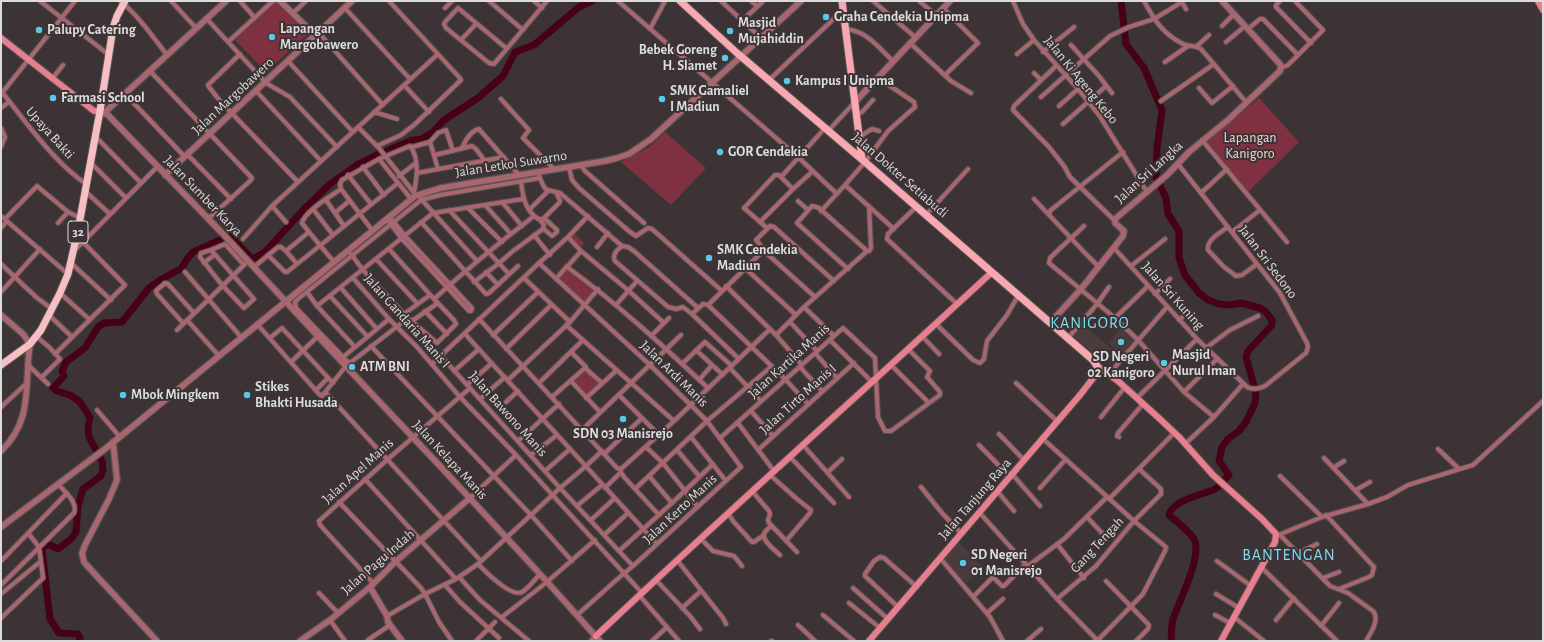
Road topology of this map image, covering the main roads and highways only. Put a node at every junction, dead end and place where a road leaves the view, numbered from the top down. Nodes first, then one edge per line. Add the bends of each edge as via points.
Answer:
1 (680, 1) edge
2 (1538, 1) edge
3 (123, 2) edge
4 (843, 4) edge
5 (1543, 10) edge
6 (1, 38) edge
7 (103, 112) junction
8 (864, 161) junction
9 (991, 273) junction
10 (1, 365) edge
11 (1097, 369) junction
12 (596, 640) edge
13 (869, 641) edge
14 (1221, 641) edge

1 - 8 main road, Jalan Dokter Setiabudi
2 - 5 main road
3 - 7 highway, 32 via 115,22
4 - 8 main road via 854,103
6 - 7 main road via 94,111
7 - 10 highway, 32 via 95,136 68,274 51,312 36,336 30,344
8 - 9 main road, Jalan Dokter Setiabudi
9 - 11 main road, Jalan Dokter Setiabudi via 1093,360
9 - 12 main road via 640,594
11 - 13 main road, Jalan Tanjung Raya via 1084,390
11 - 14 main road via 1109,374 1137,398 1185,444 1213,476 1278,536

